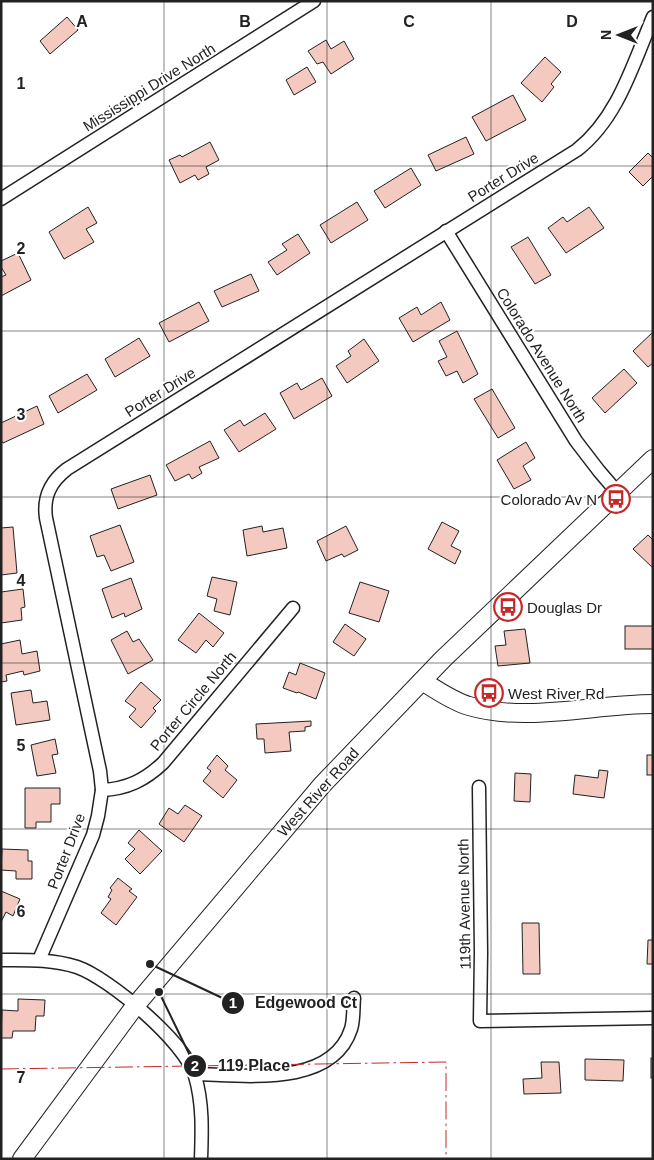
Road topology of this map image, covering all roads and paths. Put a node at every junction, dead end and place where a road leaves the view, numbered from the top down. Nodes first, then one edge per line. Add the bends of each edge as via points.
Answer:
1 (314, 1) edge
2 (653, 17) edge
3 (1, 199) edge
4 (446, 231) junction
5 (653, 459) edge
6 (617, 492) junction
7 (293, 608) dead end
8 (422, 681) junction
9 (653, 704) edge
10 (479, 787) dead end
11 (102, 790) junction
12 (1, 960) edge
13 (39, 960) junction
14 (354, 998) dead end
15 (134, 1006) junction
16 (653, 1018) edge
17 (195, 1074) junction
18 (22, 1159) edge
19 (201, 1159) edge

1 - 3 street, Mississippi Drive North
2 - 4 street, Porter Drive via 610,113 590,140
4 - 6 street, Colorado Avenue North via 576,441
4 - 11 street, Porter Drive via 56,478 46,498 46,518
5 - 6 main road, West River Road
6 - 8 main road, West River Road
7 - 11 street, Porter Circle North via 150,776 115,790
8 - 9 main road via 468,706 495,712 518,714
8 - 15 main road, West River Road via 303,807
10 - 16 street, 119th Avenue North via 480,1022
11 - 13 street, Porter Drive via 88,848
12 - 13 street
13 - 15 street via 90,972
14 - 17 street via 352,1028 328,1060 276,1075
15 - 17 street via 175,1043
15 - 18 main road, West River Road
17 - 19 street via 202,1112

